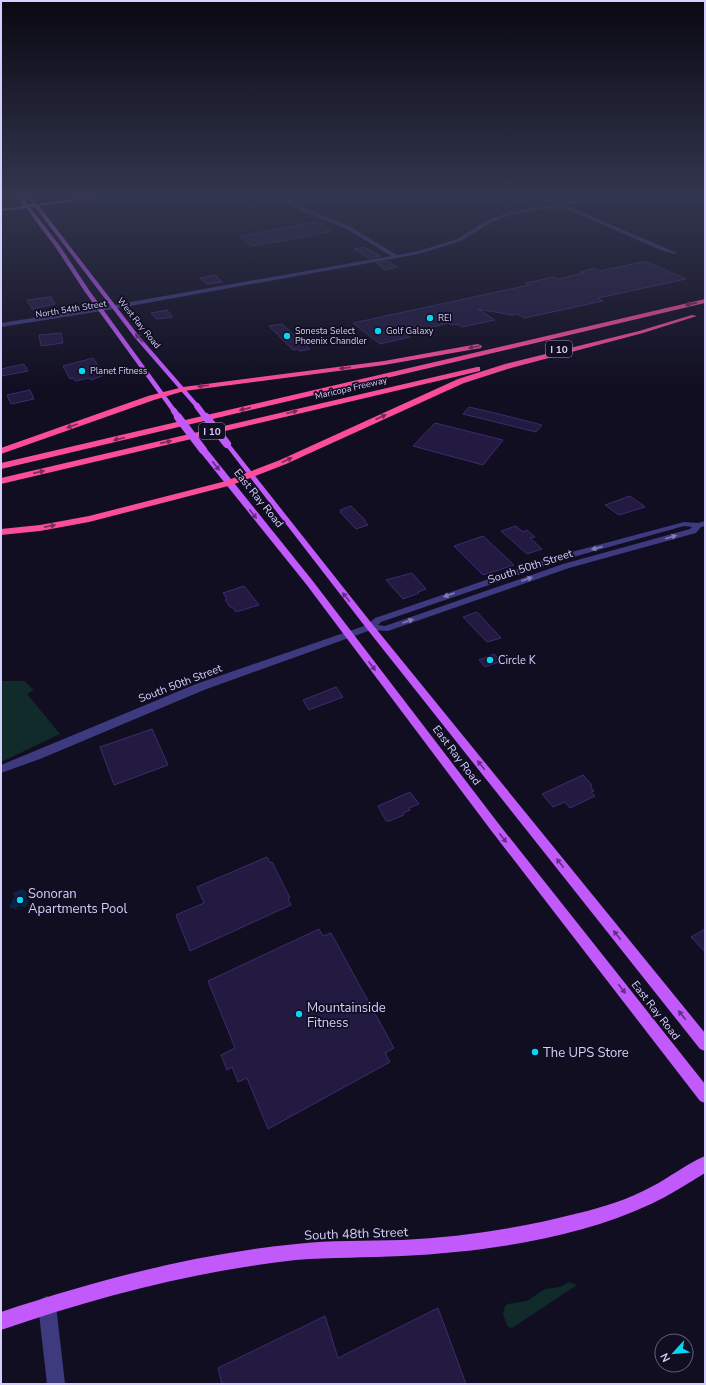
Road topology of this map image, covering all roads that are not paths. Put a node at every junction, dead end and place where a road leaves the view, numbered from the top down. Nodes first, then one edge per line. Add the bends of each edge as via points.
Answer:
1 (66, 259) edge
2 (77, 259) edge
3 (388, 259) edge
4 (705, 300) edge
5 (677, 307) junction
6 (116, 309) junction
7 (102, 311) junction
8 (1, 325) edge
9 (1, 328) edge
10 (183, 389) junction
11 (162, 395) junction
12 (211, 424) joint
13 (188, 430) joint
14 (1, 451) edge
15 (1, 466) edge
16 (252, 475) junction
17 (1, 481) edge
18 (229, 483) junction
19 (701, 524) edge
20 (1, 532) edge
21 (370, 627) junction
22 (354, 633) junction
23 (1, 769) edge
24 (705, 1044) edge
25 (705, 1096) edge
26 (705, 1164) edge
27 (47, 1305) junction
28 (1, 1321) edge
29 (56, 1384) edge

1 - 7 main road, West Ray Road
2 - 6 main road, West Ray Road
3 - 6 street, North 54th Street
4 -> 5 highway, Maricopa Freeway / I 10
5 -> 10 highway via 384,363
5 -> 15 highway, Maricopa Freeway / I 10
6 - 7 street, North 54th Street
10 -> 6 main road, West Ray Road
7 - 8 street, North 54th Street
7 - 9 street, North 54th Street via 49,322
7 - 11 main road, West Ray Road
10 - 11 highway
10 - 12 main road, West Ray Road, bridge
11 - 13 main road, West Ray Road, bridge
11 -> 14 highway
12 - 16 main road, East Ray Road, bridge
13 -> 18 main road, East Ray Road, bridge
16 - 17 highway, Maricopa Freeway / I 10 via 461,381 697,315
16 - 18 highway
21 -> 16 main road, East Ray Road
20 -> 18 highway via 66,523
18 -> 22 main road, East Ray Road
19 - 21 street, South 50th Street via 693,531 566,566 385,629
21 - 22 street, South 50th Street
24 -> 21 main road, East Ray Road
22 - 23 street, South 50th Street via 200,687
22 -> 25 main road, East Ray Road via 494,826
26 - 27 main road, South 48th Street via 638,1202 553,1228 490,1241 265,1256 144,1279
27 - 28 main road, South 48th Street
27 - 29 street

